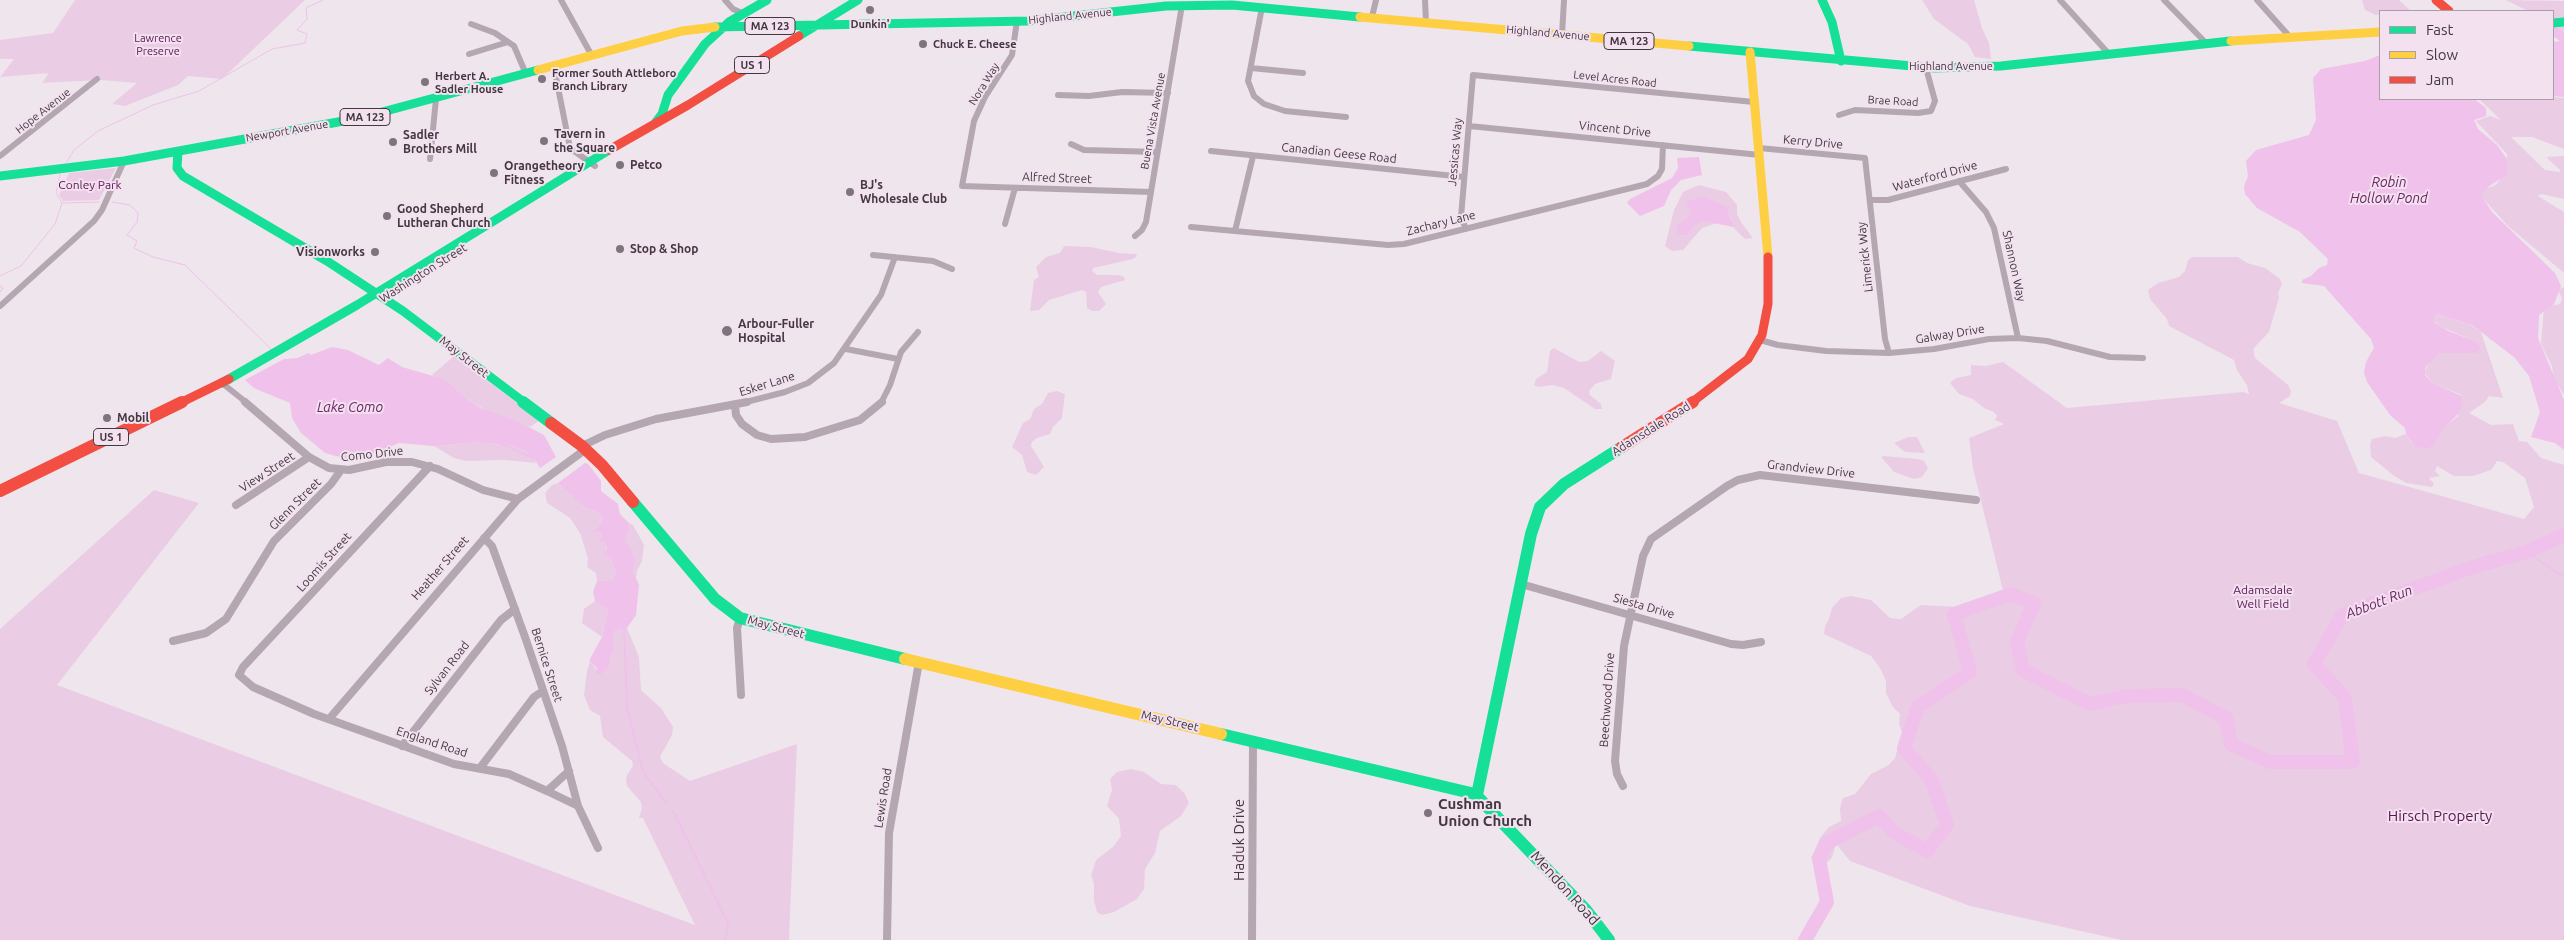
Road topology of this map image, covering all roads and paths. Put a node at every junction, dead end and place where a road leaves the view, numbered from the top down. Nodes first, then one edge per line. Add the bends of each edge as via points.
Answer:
1 (561, 0) edge
2 (725, 0) edge
3 (767, 0) edge
4 (858, 0) edge
5 (1376, 0) edge
6 (1426, 0) edge
7 (1564, 0) edge
8 (1822, 0) edge
9 (2060, 0) edge
10 (2164, 0) edge
11 (2257, 0) edge
12 (2436, 0) edge
13 (1182, 5) junction
14 (1262, 7) junction
15 (2448, 10) edge
16 (742, 13) junction
17 (1372, 17) junction
18 (1018, 21) junction
19 (1426, 22) junction
20 (471, 24) dead end
21 (723, 26) junction
22 (816, 26) junction
23 (2376, 32) edge
24 (1562, 35) junction
25 (2290, 37) junction
26 (508, 42) junction
27 (2206, 43) junction
28 (1750, 52) junction
29 (469, 54) dead end
30 (2109, 54) junction
31 (592, 56) junction
32 (1841, 61) junction
33 (554, 67) junction
34 (1251, 68) junction
35 (1926, 68) junction
36 (1303, 73) dead end
37 (526, 74) junction
38 (1473, 75) joint
39 (681, 78) junction
40 (97, 79) dead end
41 (1168, 93) junction
42 (1058, 95) dead end
43 (436, 99) junction
44 (1754, 102) junction
45 (688, 105) junction
46 (1839, 114) dead end
47 (1346, 117) dead end
48 (1469, 126) junction
49 (645, 130) junction
50 (1071, 144) dead end
51 (1663, 146) junction
52 (178, 151) junction
53 (1211, 151) dead end
54 (1157, 152) junction
55 (1759, 152) junction
56 (0, 156) edge
57 (1253, 156) junction
58 (1865, 158) joint
59 (430, 159) dead end
60 (124, 160) junction
61 (592, 164) junction
62 (2006, 169) dead end
63 (0, 176) edge
64 (1464, 177) junction
65 (1959, 181) junction
66 (962, 186) joint
67 (1015, 188) junction
68 (1151, 192) junction
69 (1870, 200) junction
70 (1005, 224) dead end
71 (1191, 228) dead end
72 (1466, 229) junction
73 (1235, 231) junction
74 (1135, 236) dead end
75 (873, 255) dead end
76 (895, 257) junction
77 (952, 269) dead end
78 (379, 296) junction
79 (0, 306) edge
80 (918, 332) dead end
81 (2018, 338) junction
82 (1760, 340) junction
83 (846, 350) junction
84 (1889, 353) junction
85 (2143, 358) dead end
86 (898, 359) junction
87 (222, 382) junction
88 (735, 405) junction
89 (584, 448) junction
90 (309, 457) junction
91 (430, 466) junction
92 (341, 470) junction
93 (0, 491) edge
94 (518, 499) junction
95 (1976, 500) dead end
96 (236, 505) dead end
97 (484, 538) junction
98 (1521, 584) junction
99 (515, 609) junction
100 (1629, 615) junction
101 (740, 618) junction
102 (173, 641) dead end
103 (1761, 642) dead end
104 (919, 662) junction
105 (239, 675) joint
106 (543, 691) junction
107 (741, 695) dead end
108 (329, 719) junction
109 (1253, 740) junction
110 (402, 746) junction
111 (480, 768) junction
112 (569, 772) junction
113 (1623, 786) dead end
114 (547, 790) junction
115 (1477, 796) junction
116 (578, 806) junction
117 (598, 848) dead end
118 (887, 940) edge
119 (1252, 940) edge
120 (1609, 940) edge

1 - 31 street
2 - 16 street
3 - 16 main road, Newport Avenue
4 - 22 main road, Washington Street / US 1
5 - 17 street
6 - 19 street
7 - 24 street
8 - 32 main road via 1832,22
9 - 30 street
10 - 27 street
11 - 25 street
12 - 15 main road
13 - 14 main road, Highland Avenue / MA 123
13 - 18 main road, Highland Avenue / MA 123
13 - 41 street, Buena Vista Avenue
14 - 17 main road, Highland Avenue / MA 123
14 - 34 street
16 - 21 main road, Newport Avenue
17 - 19 main road, Highland Avenue / MA 123
18 - 22 main road, Highland Avenue / MA 123
18 - 66 street, Nora Way via 1012,55 985,97 974,122
19 - 24 main road, Highland Avenue / MA 123
20 - 26 street
21 - 22 main road, Highland Avenue / MA 123
21 - 31 main road, Newport Avenue / MA 123 via 691,29
21 - 39 main road via 700,49
22 - 45 main road, Washington Street / US 1
23 - 25 main road, Highland Avenue / MA 123
24 - 28 main road, Highland Avenue / MA 123
25 - 27 main road, Highland Avenue / MA 123
26 - 29 street
26 - 37 street via 518,52
27 - 30 main road, Highland Avenue / MA 123
28 - 32 main road, Highland Avenue / MA 123
28 - 44 main road, Adamsdale Road
30 - 35 main road, Highland Avenue / MA 123 via 1995,66
31 - 33 main road, Newport Avenue / MA 123
32 - 35 main road, Highland Avenue / MA 123
33 - 37 main road, Newport Avenue / MA 123
33 - 61 street via 570,148
34 - 36 street
34 - 47 street via 1249,86 1254,96 1264,104 1285,111
35 - 46 street, Brae Road via 1935,101 1931,111 1855,110
37 - 43 main road, Newport Avenue / MA 123
38 - 44 street, Level Acres Road
38 - 48 street, Jessicas Way
39 - 45 main road via 675,95
39 - 49 main road via 668,95 662,114
40 - 56 street, Hope Avenue
41 - 42 street
41 - 54 street, Buena Vista Avenue
43 - 52 main road, Newport Avenue / MA 123 via 360,118
43 - 59 street
44 - 55 main road, Adamsdale Road
45 - 49 main road, Washington Street / US 1
48 - 51 street, Vincent Drive
48 - 64 street, Jessicas Way
49 - 61 main road, Washington Street / US 1
50 - 54 street via 1084,150
51 - 55 street, Vincent Drive
51 - 72 street, Zachary Lane via 1662,170 1647,184
52 - 60 main road, Newport Avenue / MA 123
52 - 78 main road, May Street via 177,168 183,176 328,261
53 - 57 street, Canadian Geese Road
54 - 68 street, Buena Vista Avenue
55 - 58 street, Kerry Drive
55 - 82 main road, Adamsdale Road via 1769,284 1766,321
57 - 64 street, Canadian Geese Road
57 - 73 street
58 - 69 street, Limerick Way
60 - 63 main road, Newport Avenue / MA 123
60 - 79 street via 102,210 94,220
61 - 78 main road, Washington Street / US 1
62 - 65 street, Waterford Drive
64 - 72 street, Jessicas Way via 1461,217
65 - 69 street, Waterford Drive via 1888,200
65 - 81 street, Shannon Way via 1986,212 1994,228
66 - 67 street, Alfred Street
67 - 68 street, Alfred Street
67 - 70 street
68 - 74 street, Buena Vista Avenue via 1144,226
69 - 84 street, Limerick Way
71 - 73 street, Zachary Lane
72 - 73 street, Zachary Lane via 1394,245
75 - 76 street
76 - 77 street via 938,261
76 - 83 street, Esker Lane via 881,295
78 - 87 main road, Washington Street / US 1 via 322,335
78 - 89 main road, May Street via 425,326
80 - 86 street via 904,346
81 - 84 street, Galway Drive
81 - 85 street, Galway Drive via 2110,357
82 - 84 street, Galway Drive via 1826,350
82 - 98 main road, Adamsdale Road via 1742,364 1698,399 1547,498 1534,522
83 - 86 street
83 - 88 street, Esker Lane via 828,369 808,383
86 - 88 street via 888,391 877,408 860,420 836,429 796,438 771,439 757,435 742,424 736,415
87 - 90 street, Como Drive
87 - 93 main road, Washington Street / US 1
88 - 89 street, Esker Lane via 656,419 596,438
89 - 94 street, Heather Street
89 - 101 main road, May Street via 615,480 714,599
90 - 92 street, Como Drive via 322,465
90 - 96 street, View Street
91 - 92 street, Como Drive via 395,461
91 - 94 street, Como Drive via 483,490
91 - 105 street, Loomis Street
92 - 102 street, Glenn Street via 280,534 226,619 206,633
94 - 97 street, Heather Street
95 - 100 street, Grandview Drive via 1773,476 1738,480 1651,538 1643,556
97 - 99 street, Bernice Street via 492,546
97 - 108 street, Heather Street
98 - 100 street, Siesta Drive
98 - 115 main road, Adamsdale Road
99 - 106 street, Bernice Street
99 - 110 street, Sylvan Road via 501,620
100 - 103 street, Siesta Drive via 1737,645
100 - 113 street, Beechwood Drive via 1615,761 1616,774
101 - 104 main road, May Street
101 - 107 street via 737,628
104 - 109 main road, May Street
104 - 118 street, Lewis Road via 889,833
105 - 108 street, England Road via 259,690
106 - 111 street via 534,697
106 - 112 street, Bernice Street
108 - 110 street, England Road
109 - 115 main road, May Street
109 - 119 street, Haduk Drive
110 - 111 street, England Road via 454,764
111 - 114 street, England Road via 509,774
112 - 114 street
112 - 116 street, Bernice Street
114 - 116 street, England Road
115 - 120 main road, Mendon Road via 1586,910
116 - 117 street

